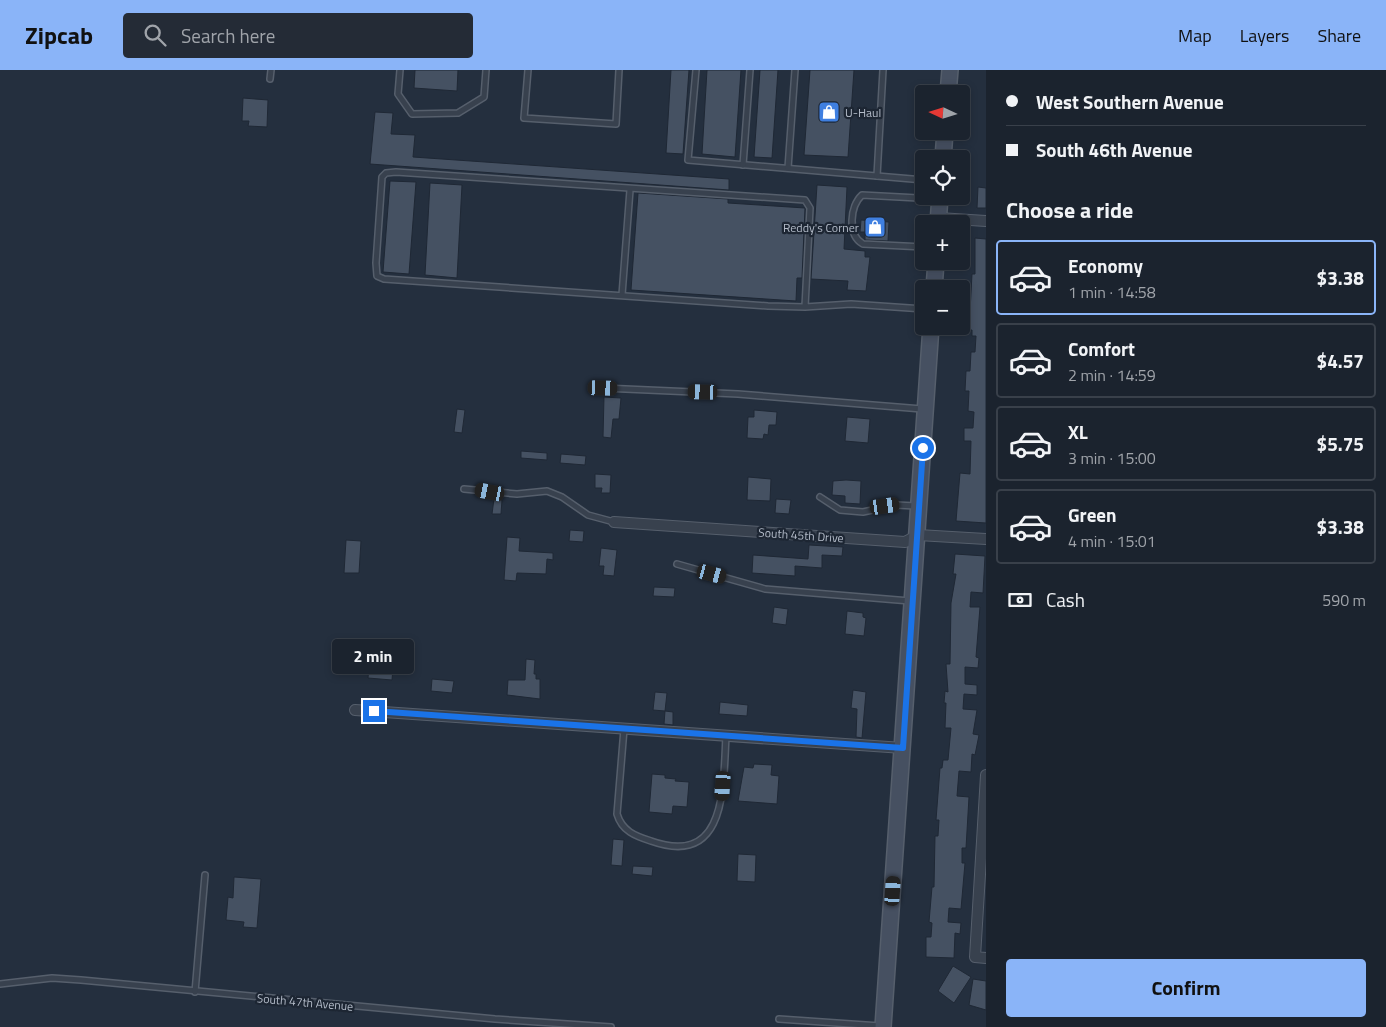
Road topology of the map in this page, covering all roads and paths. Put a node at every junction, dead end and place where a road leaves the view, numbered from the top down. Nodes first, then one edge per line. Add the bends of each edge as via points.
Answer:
1 (272, 70) edge
2 (400, 70) edge
3 (486, 70) edge
4 (528, 70) edge
5 (619, 70) edge
6 (696, 70) edge
7 (750, 70) edge
8 (795, 70) edge
9 (883, 70) edge
10 (950, 70) edge
11 (270, 79) dead end
12 (949, 85) edge
13 (743, 165) junction
14 (788, 168) junction
15 (877, 176) junction
16 (915, 179) edge
17 (630, 190) junction
18 (915, 197) edge
19 (970, 221) edge
20 (986, 221) edge
21 (915, 247) edge
22 (622, 295) junction
23 (805, 307) junction
24 (915, 308) edge
25 (930, 335) edge
26 (603, 388) dead end
27 (926, 410) junction
28 (464, 489) dead end
29 (820, 497) dead end
30 (919, 506) junction
31 (614, 522) joint
32 (918, 535) junction
33 (986, 539) edge
34 (677, 564) dead end
35 (913, 601) junction
36 (355, 710) dead end
37 (624, 729) junction
38 (726, 736) junction
39 (903, 748) junction
40 (986, 775) edge
41 (205, 875) dead end
42 (986, 958) edge
43 (0, 984) edge
44 (195, 992) junction
45 (779, 1019) dead end
46 (611, 1027) edge
47 (883, 1027) edge

1 - 11 lane
2 - 3 lane via 398,94 412,114 458,112 484,97
4 - 5 lane via 524,118 616,124
6 - 13 lane via 688,160
7 - 13 lane
8 - 14 lane
9 - 15 lane
10 - 12 main road
13 - 14 lane
14 - 15 lane
15 - 16 lane
17 - 22 lane
17 - 22 lane via 396,172 382,177 377,276
17 - 23 lane via 808,202
18 - 21 lane via 862,195 855,203 852,228 863,244
19 - 20 street
22 - 23 lane
23 - 24 lane via 851,304
25 - 27 main road
26 - 27 lane via 738,394
27 - 30 main road
28 - 31 lane via 517,494 546,491 562,497 588,515
29 - 30 lane via 840,510 872,511 896,505
30 - 32 main road
31 - 32 street, South 45th Drive via 905,542
32 - 33 street, South 45th Drive
32 - 35 main road
34 - 35 lane via 765,589
35 - 39 main road
36 - 37 street
37 - 38 street
37 - 38 lane via 617,814 620,824 634,836 658,844 684,847 703,839 714,825 721,802
38 - 39 street
39 - 47 main road
40 - 42 street via 975,957
41 - 44 lane
43 - 44 lane, South 47th Avenue via 52,978
44 - 46 lane, South 47th Avenue
45 - 47 lane

